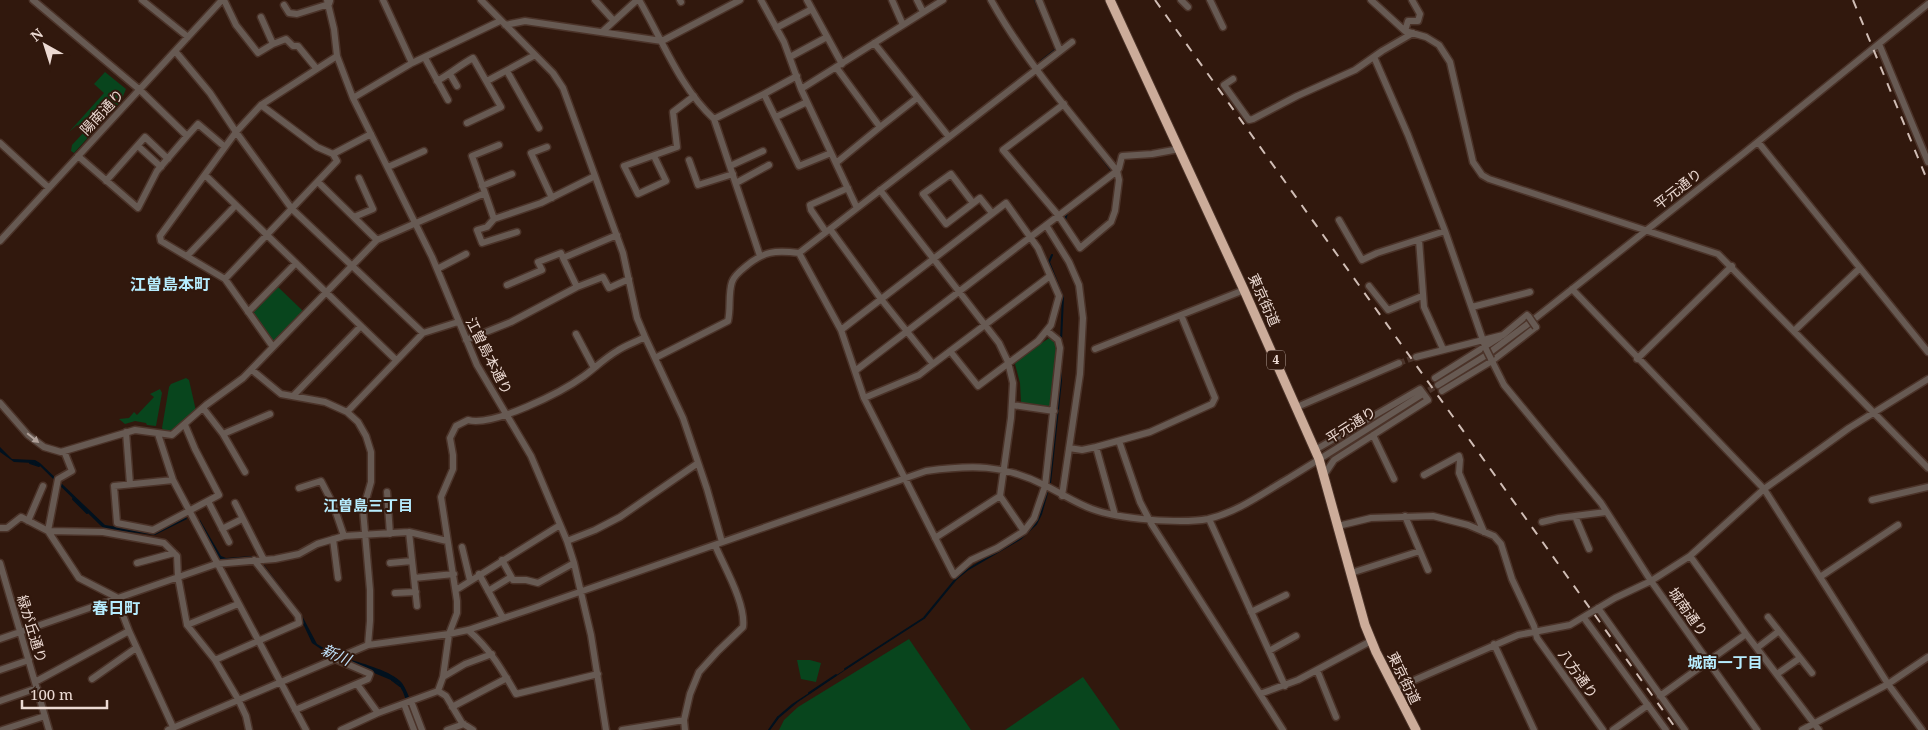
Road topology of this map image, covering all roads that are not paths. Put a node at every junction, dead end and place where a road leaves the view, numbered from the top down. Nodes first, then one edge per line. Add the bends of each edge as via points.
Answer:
1 (33, 0) edge
2 (142, 0) edge
3 (223, 0) edge
4 (383, 0) edge
5 (481, 0) edge
6 (595, 0) edge
7 (638, 0) edge
8 (740, 0) edge
9 (761, 0) edge
10 (807, 0) edge
11 (892, 0) edge
12 (918, 0) edge
13 (943, 0) edge
14 (991, 0) edge
15 (1039, 0) edge
16 (1110, 0) edge
17 (1181, 0) edge
18 (1210, 0) edge
19 (1371, 0) edge
20 (1412, 0) edge
21 (329, 1) edge
22 (1928, 4) edge
23 (284, 5) dead end
24 (1188, 7) dead end
25 (812, 9) junction
26 (923, 12) junction
27 (261, 17) dead end
28 (614, 21) junction
29 (503, 23) junction
30 (903, 25) junction
31 (1223, 27) dead end
32 (776, 28) junction
33 (1405, 31) junction
34 (602, 32) junction
35 (1413, 32) junction
36 (188, 37) junction
37 (827, 37) junction
38 (662, 41) junction
39 (1072, 42) dead end
40 (874, 43) junction
41 (273, 44) junction
42 (1879, 44) junction
43 (175, 51) junction
44 (1060, 51) junction
45 (535, 55) junction
46 (337, 56) junction
47 (790, 57) junction
48 (1374, 57) junction
49 (425, 58) junction
50 (412, 63) junction
51 (839, 66) junction
52 (316, 68) junction
53 (1038, 69) junction
54 (507, 70) junction
55 (450, 74) junction
56 (798, 76) junction
57 (1232, 79) dead end
58 (437, 81) junction
59 (488, 81) junction
60 (457, 86) dead end
61 (801, 89) junction
62 (140, 90) junction
63 (764, 94) junction
64 (694, 96) junction
65 (353, 98) junction
66 (918, 98) junction
67 (448, 100) dead end
68 (807, 102) junction
69 (1064, 104) junction
70 (261, 105) junction
71 (776, 117) junction
72 (714, 119) junction
73 (467, 123) dead end
74 (880, 127) junction
75 (538, 128) dead end
76 (236, 132) junction
77 (371, 134) junction
78 (187, 136) junction
79 (948, 137) junction
80 (1758, 142) junction
81 (0, 143) edge
82 (499, 145) dead end
83 (138, 146) junction
84 (225, 147) junction
85 (547, 147) dead end
86 (1179, 149) junction
87 (424, 151) dead end
88 (763, 151) dead end
89 (831, 153) junction
90 (333, 154) junction
91 (78, 156) junction
92 (654, 156) junction
93 (168, 159) junction
94 (689, 160) dead end
95 (1928, 162) edge
96 (836, 163) junction
97 (769, 165) dead end
98 (730, 166) junction
99 (160, 167) junction
100 (388, 167) junction
101 (1117, 171) junction
102 (512, 174) dead end
103 (733, 174) junction
104 (205, 175) junction
105 (595, 176) junction
106 (359, 178) dead end
107 (106, 181) junction
108 (318, 182) junction
109 (736, 183) junction
110 (49, 188) junction
111 (848, 188) junction
112 (483, 189) junction
113 (880, 190) junction
114 (552, 198) junction
115 (973, 203) junction
116 (236, 205) junction
117 (857, 208) junction
118 (292, 209) junction
119 (992, 213) junction
120 (1058, 215) junction
121 (354, 217) junction
122 (494, 219) junction
123 (1339, 220) dead end
124 (415, 222) junction
125 (1046, 225) junction
126 (1646, 229) junction
127 (828, 230) junction
128 (1445, 231) junction
129 (517, 232) dead end
130 (267, 235) junction
131 (616, 235) junction
132 (1031, 236) junction
133 (377, 240) junction
134 (1419, 240) junction
135 (0, 241) edge
136 (799, 252) junction
137 (466, 254) dead end
138 (187, 256) junction
139 (760, 256) junction
140 (563, 258) junction
141 (933, 258) junction
142 (296, 263) junction
143 (351, 266) junction
144 (1732, 266) junction
145 (1860, 268) junction
146 (437, 269) junction
147 (1050, 276) junction
148 (225, 279) junction
149 (629, 279) junction
150 (507, 285) dead end
151 (1369, 286) dead end
152 (576, 287) junction
153 (1572, 289) junction
154 (1244, 290) junction
155 (959, 291) junction
156 (326, 292) junction
157 (1530, 292) dead end
158 (1422, 296) junction
159 (881, 299) junction
160 (1472, 307) junction
161 (248, 312) junction
162 (1180, 315) junction
163 (458, 322) junction
164 (361, 326) junction
165 (986, 326) junction
166 (841, 330) junction
167 (1794, 330) junction
168 (907, 331) junction
169 (1046, 331) junction
170 (423, 333) junction
171 (576, 334) dead end
172 (1503, 334) junction
173 (645, 337) junction
174 (1482, 338) junction
175 (466, 340) junction
176 (272, 347) junction
177 (1486, 348) junction
178 (1095, 349) dead end
179 (1443, 349) junction
180 (950, 351) junction
181 (1928, 352) edge
182 (1416, 357) tunnel mouth
183 (655, 358) junction
184 (1637, 359) junction
185 (396, 360) junction
186 (1491, 360) junction
187 (1008, 362) junction
188 (1399, 363) tunnel mouth
189 (933, 364) junction
190 (594, 368) junction
191 (252, 370) junction
192 (855, 371) junction
193 (1434, 378) tunnel mouth
194 (1928, 380) edge
195 (1438, 385) tunnel mouth
196 (1442, 391) tunnel mouth
197 (294, 395) junction
198 (1421, 395) tunnel mouth
199 (864, 398) junction
200 (0, 403) edge
201 (1012, 405) junction
202 (1296, 407) junction
203 (204, 408) junction
204 (1054, 411) junction
205 (346, 412) junction
206 (1873, 413) junction
207 (270, 414) dead end
208 (506, 414) junction
209 (185, 425) junction
210 (126, 432) junction
211 (158, 434) junction
212 (224, 434) junction
213 (1373, 435) junction
214 (1119, 441) junction
215 (1096, 447) junction
216 (1069, 448) junction
217 (1315, 450) junction
218 (64, 451) junction
219 (1319, 459) junction
220 (698, 463) junction
221 (1928, 468) edge
222 (1004, 470) junction
223 (245, 472) dead end
224 (1424, 474) dead end
225 (1324, 475) junction
226 (904, 478) junction
227 (1394, 479) dead end
228 (173, 480) junction
229 (130, 484) junction
230 (43, 486) dead end
231 (1045, 486) junction
232 (1928, 487) edge
233 (300, 488) dead end
234 (1764, 490) junction
235 (387, 492) dead end
236 (1000, 496) junction
237 (1062, 496) junction
238 (1872, 500) dead end
239 (208, 501) junction
240 (235, 503) dead end
241 (190, 512) junction
242 (1606, 512) junction
243 (1114, 515) junction
244 (1405, 516) junction
245 (1575, 516) junction
246 (1149, 518) junction
247 (242, 519) junction
248 (1208, 519) junction
249 (28, 521) junction
250 (1542, 522) dead end
251 (560, 525) junction
252 (1898, 525) dead end
253 (1338, 526) junction
254 (0, 528) edge
255 (222, 529) junction
256 (48, 531) junction
257 (1024, 531) junction
258 (408, 532) junction
259 (1484, 532) junction
260 (390, 534) junction
261 (344, 536) junction
262 (366, 536) junction
263 (935, 538) junction
264 (333, 539) junction
265 (447, 541) junction
266 (567, 541) junction
267 (229, 542) dead end
268 (722, 542) junction
269 (715, 545) junction
270 (462, 547) dead end
271 (1589, 549) dead end
272 (1420, 551) junction
273 (174, 552) junction
274 (1690, 556) junction
275 (254, 560) junction
276 (264, 560) junction
277 (412, 560) junction
278 (502, 560) junction
279 (0, 563) edge
280 (137, 563) dead end
281 (390, 563) dead end
282 (574, 563) junction
283 (216, 564) junction
284 (1428, 570) dead end
285 (1351, 573) junction
286 (454, 574) junction
287 (479, 574) junction
288 (178, 577) junction
289 (511, 577) junction
290 (1820, 577) junction
291 (338, 578) dead end
292 (414, 578) junction
293 (470, 580) junction
294 (1651, 581) junction
295 (456, 590) junction
296 (488, 591) junction
297 (416, 592) junction
298 (581, 592) junction
299 (394, 593) dead end
300 (1286, 596) dead end
301 (116, 598) junction
302 (238, 604) junction
303 (417, 606) dead end
304 (1598, 608) junction
305 (1252, 612) junction
306 (1768, 617) dead end
307 (503, 618) junction
308 (1584, 618) junction
309 (187, 625) junction
310 (468, 630) junction
311 (128, 631) junction
312 (1535, 631) junction
313 (1779, 631) junction
314 (20, 632) junction
315 (449, 634) junction
316 (1746, 634) junction
317 (1296, 636) dead end
318 (0, 639) edge
319 (258, 640) junction
320 (1371, 641) junction
321 (1494, 644) junction
322 (368, 645) junction
323 (136, 648) junction
324 (1756, 648) junction
325 (1269, 651) junction
326 (492, 654) junction
327 (1928, 657) edge
328 (333, 658) junction
329 (1800, 658) junction
330 (29, 660) junction
331 (215, 660) junction
332 (1707, 661) junction
333 (0, 670) edge
334 (1316, 670) junction
335 (1812, 673) dead end
336 (598, 674) junction
337 (1777, 674) junction
338 (443, 677) junction
339 (507, 678) junction
340 (92, 679) dead end
341 (280, 682) junction
342 (357, 684) junction
343 (1888, 684) junction
344 (36, 685) junction
345 (1285, 686) junction
346 (1394, 689) junction
347 (438, 690) junction
348 (1260, 694) junction
349 (1660, 696) junction
350 (238, 699) junction
351 (0, 701) edge
352 (411, 701) junction
353 (404, 704) junction
354 (1648, 705) junction
355 (452, 707) junction
356 (295, 710) junction
357 (378, 713) junction
358 (45, 716) junction
359 (1336, 717) dead end
360 (684, 720) junction
361 (464, 724) junction
362 (1815, 724) junction
363 (171, 729) edge
364 (450, 729) edge
365 (604, 729) edge
366 (2, 730) edge
367 (49, 730) edge
368 (249, 730) edge
369 (306, 730) edge
370 (341, 730) edge
371 (414, 730) edge
372 (422, 730) edge
373 (473, 730) edge
374 (622, 730) edge
375 (685, 730) edge
376 (1284, 730) edge
377 (1416, 730) edge
378 (1534, 730) edge
379 (1602, 730) edge
380 (1613, 730) edge
381 (1666, 730) edge
382 (1685, 730) edge
383 (1757, 730) edge
384 (1802, 730) edge
385 (1819, 730) edge
386 (1922, 730) edge

1 - 62 street
2 - 36 street
3 - 36 street, 陽南通り
3 - 41 street via 236,25 258,54
4 - 50 street
5 - 29 street
6 - 28 street
7 - 28 street
7 - 38 street
8 - 38 street
9 - 32 street
10 - 25 street
11 - 30 street
12 - 26 street
13 - 26 street
14 - 53 street
15 - 44 street
16 - 86 highway, 東京街道 / 4
17 - 24 street
18 - 31 street
19 - 33 street
20 - 33 street via 1420,14 1418,21 1408,21
21 - 23 street via 297,14 289,13
21 - 46 street, 江曽島本通り
22 - 42 street, 平元通り
25 - 32 street
25 - 37 street
26 - 30 street
27 - 41 street
28 - 34 street
29 - 34 street via 525,21
29 - 45 street
29 - 49 street
30 - 40 street
32 - 47 street
33 - 35 street
34 - 38 street
35 - 48 street
35 - 126 street via 1439,45 1450,62 1473,162 1482,176
36 - 43 street, 陽南通り
37 - 47 street
37 - 51 street
38 - 64 street
39 - 44 street
40 - 51 street
40 - 66 street
41 - 52 street via 286,38 293,46 298,46
42 - 80 street, 平元通り
42 - 95 street
43 - 62 street, 陽南通り
43 - 76 street via 210,93
44 - 53 street
45 - 54 street
45 - 105 street via 563,88
46 - 52 street
46 - 65 street, 江曽島本通り
47 - 56 street
48 - 57 street via 1355,70 1249,120 1224,86
48 - 128 street, 城南通り
49 - 50 street
49 - 58 street
50 - 65 street
51 - 61 street
51 - 74 street
52 - 70 street
53 - 69 street
53 - 79 street
54 - 59 street
54 - 75 street
55 - 58 street
55 - 59 street via 473,58
55 - 60 street
56 - 61 street
56 - 63 street
58 - 67 street
59 - 73 street via 500,107
61 - 68 street
62 - 78 street
62 - 91 street, 陽南通り
63 - 71 street
63 - 72 street
64 - 72 street
64 - 92 street via 673,112 677,147
65 - 77 street, 江曽島本通り
66 - 74 street
66 - 79 street
68 - 71 street
68 - 89 street
69 - 101 street
69 - 120 street via 1003,150
70 - 76 street
70 - 90 street via 316,147
71 - 89 street via 799,166
72 - 98 street
74 - 96 street
76 - 84 street
76 - 118 street
77 - 90 street
77 - 100 street, 江曽島本通り
78 - 84 street via 198,124
78 - 93 street
79 - 113 street
80 - 126 street, 平元通り
80 - 145 street
81 - 110 street
82 - 112 street via 472,156
83 - 93 street via 145,138
83 - 99 street
83 - 107 street
84 - 104 street
85 - 114 street via 531,153
86 - 101 street via 1122,156
86 - 154 highway, 東京街道 / 4
87 - 100 street
88 - 98 street
89 - 96 street
90 - 108 street via 337,161
91 - 107 street
91 - 110 street, 陽南通り
92 - 92 street via 624,166 638,194 666,182
93 - 99 street
94 - 103 street via 698,185
96 - 111 street
97 - 109 street
98 - 103 street
99 - 107 street via 138,208
100 - 124 street, 江曽島本通り
101 - 120 street
101 - 120 street via 1116,211 1111,222 1080,248
102 - 112 street
103 - 109 street
104 - 116 street
104 - 138 street via 160,236 161,240
105 - 114 street
105 - 131 street
106 - 121 street via 373,209
108 - 118 street
108 - 121 street
109 - 139 street
110 - 135 street, 陽南通り
111 - 117 street
111 - 127 street via 810,205
112 - 122 street
112 - 124 street
113 - 117 street
113 - 141 street
114 - 122 street
115 - 115 street via 946,224 923,194 951,174
115 - 119 street via 980,198
116 - 130 street
116 - 138 street
117 - 127 street
118 - 130 street
118 - 143 street
119 - 132 street via 1006,203
119 - 141 street
120 - 125 street
121 - 133 street
122 - 129 street via 487,227 477,230 482,243
123 - 134 street via 1362,260
124 - 133 street
124 - 146 street, 江曽島本通り
125 - 132 street
125 - 216 street via 1079,285 1083,318 1080,374
126 - 144 street via 1718,254
126 - 153 street, 平元通り
127 - 136 street
127 - 159 street
128 - 134 street
128 - 160 street, 城南通り
130 - 142 street
130 - 148 street
131 - 140 street
131 - 149 street
132 - 147 street
132 - 155 street
133 - 143 street
134 - 158 street
136 - 139 street via 781,251
136 - 166 street
137 - 146 street
138 - 148 street
139 - 183 street via 732,281 728,321
140 - 150 street via 561,253 538,262 542,270
140 - 152 street
141 - 155 street
141 - 159 street
142 - 156 street
142 - 161 street
143 - 156 street
143 - 170 street
144 - 167 street
144 - 184 street
145 - 167 street
145 - 181 street
146 - 163 street, 江曽島本通り
147 - 165 street
147 - 169 street via 1059,296 1051,325
148 - 161 street
149 - 152 street via 609,288 603,277
149 - 173 street
151 - 158 street via 1388,310
152 - 175 street via 511,322
153 - 184 street
153 - 195 street, 平元通り via 1485,356
154 - 162 street
154 - 202 highway, 東京街道 / 4
155 - 165 street
155 - 168 street
156 - 164 street
156 - 176 street
157 - 160 street
158 - 179 street
159 - 166 street
159 - 168 street
160 - 174 street, 城南通り
161 - 176 street
162 - 178 street
162 - 214 street via 1215,398 1212,404 1150,432
163 - 170 street
163 - 175 street, 江曽島本通り
164 - 185 street
164 - 197 street
165 - 180 street
165 - 187 street
166 - 192 street
167 - 206 street
168 - 189 street
168 - 192 street
169 - 187 street via 1038,341
169 - 204 street via 1058,340 1060,348
170 - 185 street
171 - 190 street
172 - 174 street
172 - 177 street
172 - 186 street, bridge via 1527,315 1536,327
173 - 183 street
173 - 190 street via 617,350
174 - 177 street, 城南通り
174 - 179 street
175 - 208 street, 江曽島本通り
176 - 191 street
177 - 186 street, 城南通り, bridge
177 - 193 street
179 - 182 street
180 - 187 street via 978,386
180 - 189 street
183 - 220 street via 683,418
184 - 234 street
185 - 205 street
186 - 196 street
186 - 242 street, 城南通り via 1504,385
187 - 201 street via 1013,383
188 - 202 street
189 - 199 street via 919,375
190 - 208 street via 567,387
191 - 197 street via 281,394
191 - 203 street
192 - 199 street
194 - 206 street
197 - 205 street via 325,402
198 - 219 street, 平元通り
199 - 226 street
200 -> 218 street via 28,435 44,447
201 - 204 street
201 - 222 street
202 - 217 highway, 東京街道 / 4
203 - 209 street
203 - 212 street
204 - 231 street
205 - 262 street via 358,422 372,452 371,482 363,510
206 - 221 street
206 - 234 street
207 - 212 street
208 - 251 street, 江曽島本通り via 530,456
208 - 265 street via 476,422 468,420 452,432 453,469 442,497
209 - 211 street via 172,435
209 - 239 street via 219,495
210 - 211 street via 135,430
210 - 218 street
210 - 229 street
211 - 228 street
212 - 223 street
213 - 217 street via 1428,400 1420,389
213 - 225 street via 1334,460
213 - 227 street
214 - 215 street
214 - 246 street via 1140,502
215 - 216 street
215 - 243 street
216 - 237 street
217 - 219 highway, 東京街道 / 4
218 - 256 street via 72,472 58,479
219 - 225 highway, 東京街道 / 4
219 - 248 street, 平元通り via 1242,507
220 - 266 street via 620,517
220 - 268 street
222 - 226 street, 平元通り via 960,466
222 - 231 street, 平元通り
222 - 236 street
224 - 259 street via 1459,456 1459,473
225 - 253 highway, 東京街道 / 4
226 - 263 street
226 - 268 street, 平元通り
228 - 229 street
228 - 241 street
229 - 241 street via 114,486 116,523 153,530
230 - 249 street
231 - 237 street, 平元通り
231 - 257 street via 1034,518
232 - 238 street
233 - 261 street via 321,480
234 - 274 street
234 - 290 street
235 - 260 street
236 - 257 street
236 - 263 street
237 - 243 street, 平元通り
239 - 241 street
239 - 255 street
240 - 247 street
241 - 283 street
242 - 245 street
242 - 294 street, 城南通り
243 - 246 street, 平元通り
244 - 253 street via 1371,518
244 - 259 street via 1433,516
244 - 272 street
245 - 250 street
245 - 271 street
246 - 248 street, 平元通り
246 - 348 street
247 - 255 street
247 - 276 street
248 - 305 street
249 - 254 street via 21,517 7,528
249 - 256 street
251 - 266 street, 江曽島本通り
251 - 278 street
252 - 290 street
253 - 285 highway, 東京街道 / 4
255 - 267 street
256 - 273 street via 103,532 164,543
256 - 301 street via 78,578
257 - 263 street via 972,560 954,574
258 - 260 street
258 - 265 street
258 - 277 street
259 - 312 street, 八方通り via 1501,544
260 - 262 street
261 - 262 street
261 - 264 street
262 - 322 street via 370,590
264 - 276 street via 298,554
264 - 291 street
265 - 286 street
266 - 282 street, 江曽島本通り
268 - 269 street, 平元通り
269 - 298 street, 平元通り
269 - 360 street via 739,602 743,627 699,672
270 - 293 street
272 - 284 street
272 - 285 street
273 - 280 street
273 - 288 street
274 - 294 street
274 - 316 street
275 - 276 street
275 - 283 street
275 - 319 street via 298,616 299,624
277 - 281 street
277 - 292 street
278 - 287 street
278 - 289 street
279 - 314 street, 緑が丘通り
282 - 289 street via 538,583
282 - 298 street, 江曽島本通り
283 - 288 street
283 - 302 street
285 - 320 highway, 東京街道 / 4
286 - 292 street
286 - 295 street
287 - 293 street
287 - 296 street
288 - 301 street
288 - 309 street
289 - 296 street
290 - 343 street
292 - 297 street
293 - 295 street
294 - 304 street
294 - 332 street, 城南通り
295 - 315 street via 457,613
296 - 307 street
297 - 299 street
297 - 303 street
298 - 307 street, 平元通り
298 - 336 street, 江曽島本通り
300 - 305 street
301 - 311 street
301 - 314 street
302 - 309 street
302 - 319 street
304 - 308 street
304 - 349 street
305 - 325 street
306 - 313 street
307 - 310 street, 平元通り
308 - 312 street via 1570,625
308 - 354 street
309 - 331 street
310 - 315 street, 平元通り
310 - 326 street
311 - 323 street
311 - 344 street
312 - 321 street
312 - 379 street, 八方通り
313 - 324 street
313 - 329 street
314 - 318 street
314 - 330 street, 緑が丘通り
315 - 322 street, 平元通り
315 - 338 street
316 - 324 street
316 - 332 street
317 - 325 street
319 - 331 street
319 - 341 street
320 - 334 street
320 - 346 highway, 東京街道 / 4
321 - 346 street
321 - 378 street
322 - 328 street, 平元通り
323 - 340 street
323 - 363 street
324 - 337 street
325 - 345 street
326 - 338 street
326 - 339 street
327 - 343 street
328 - 341 street, 平元通り
328 - 342 street via 370,674 368,679
329 - 335 street
329 - 337 street
330 - 333 street
330 - 344 street, 緑が丘通り
331 - 350 street
332 - 349 street
332 - 383 street, 城南通り
334 - 345 street
334 - 359 street
336 - 339 street via 516,694
336 - 365 street, 江曽島本通り
337 - 362 street
338 - 347 street
339 - 355 street
341 - 350 street, 平元通り
341 - 356 street
342 - 356 street
342 - 357 street
343 - 362 street
343 - 386 street
344 - 351 street
344 - 358 street, 緑が丘通り
345 - 348 street
346 - 377 highway, 東京街道 / 4
347 - 352 street
347 - 355 street
348 - 376 street
349 - 382 street
350 - 363 street, 平元通り
350 - 368 street
352 - 353 street
352 - 372 street
353 - 357 street
353 - 371 street
354 - 380 street
354 - 381 street
355 - 361 street
356 - 369 street
357 - 370 street
358 - 366 street
358 - 367 street, 緑が丘通り
360 - 374 street
360 - 375 street
361 - 364 street
361 - 373 street
362 - 384 street
362 - 385 street

